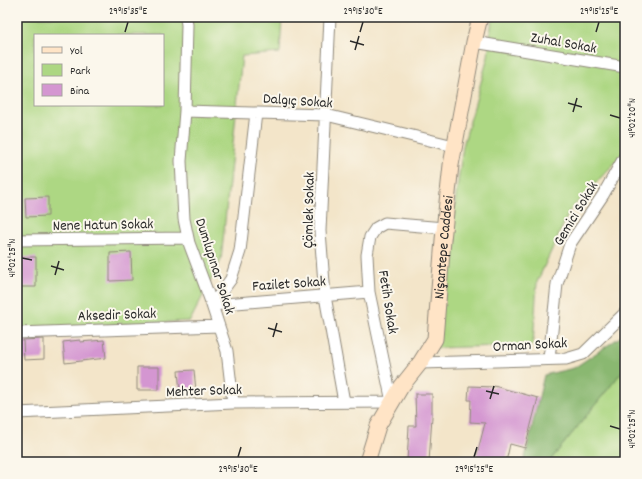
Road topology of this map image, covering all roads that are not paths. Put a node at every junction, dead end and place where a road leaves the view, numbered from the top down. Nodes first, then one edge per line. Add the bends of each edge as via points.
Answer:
1 (186, 17) edge
2 (330, 17) edge
3 (480, 17) edge
4 (474, 42) junction
5 (625, 67) edge
6 (185, 111) junction
7 (256, 113) junction
8 (326, 115) junction
9 (454, 146) junction
10 (625, 156) edge
11 (444, 228) junction
12 (188, 238) junction
13 (17, 240) edge
14 (369, 292) junction
15 (325, 296) junction
16 (212, 305) junction
17 (625, 313) edge
18 (219, 326) junction
19 (17, 333) edge
20 (549, 359) junction
21 (420, 363) junction
22 (17, 400) edge
23 (344, 402) junction
24 (392, 402) junction
25 (233, 403) junction
26 (17, 413) edge
27 (367, 462) edge

1 - 6 street, Dumlupınar Sokak
2 - 8 street, Çömlek Sokak
3 - 4 street, Nişantepe Caddesi
4 - 5 street, Zuhal Sokak
4 - 9 street, Nişantepe Caddesi
6 - 7 street, Dalgıç Sokak
6 - 12 street, Dumlupınar Sokak via 181,162 184,219
7 - 8 street, Dalgıç Sokak
7 - 16 street via 240,251 231,279
8 - 9 street, Dalgıç Sokak
8 - 15 street, Çömlek Sokak via 320,231
9 - 11 street, Nişantepe Caddesi
10 - 20 street, Gemici Sokak via 603,195 570,244 557,284
11 - 14 street, Fetih Sokak via 385,223 376,228 370,237 367,255
11 - 21 street, Nişantepe Caddesi via 435,340
12 - 13 street, Nene Hatun Sokak
12 - 16 street, Dumlupınar Sokak
14 - 15 street, Fazilet Sokak
14 - 24 street, Fetih Sokak
15 - 16 street, Fazilet Sokak
15 - 23 street, Çömlek Sokak
16 - 18 street, Dumlupınar Sokak
17 - 20 street, Orman Sokak via 583,354 566,359
18 - 19 street, Aksedir Sokak
18 - 25 street, Dumlupınar Sokak via 227,351
20 - 21 street, Orman Sokak
21 - 24 street, Nişantepe Caddesi
22 - 26 street
23 - 24 street, Mehter Sokak
23 - 25 street, Mehter Sokak
24 - 27 street, Nişantepe Caddesi via 378,426
25 - 26 street, Mehter Sokak

